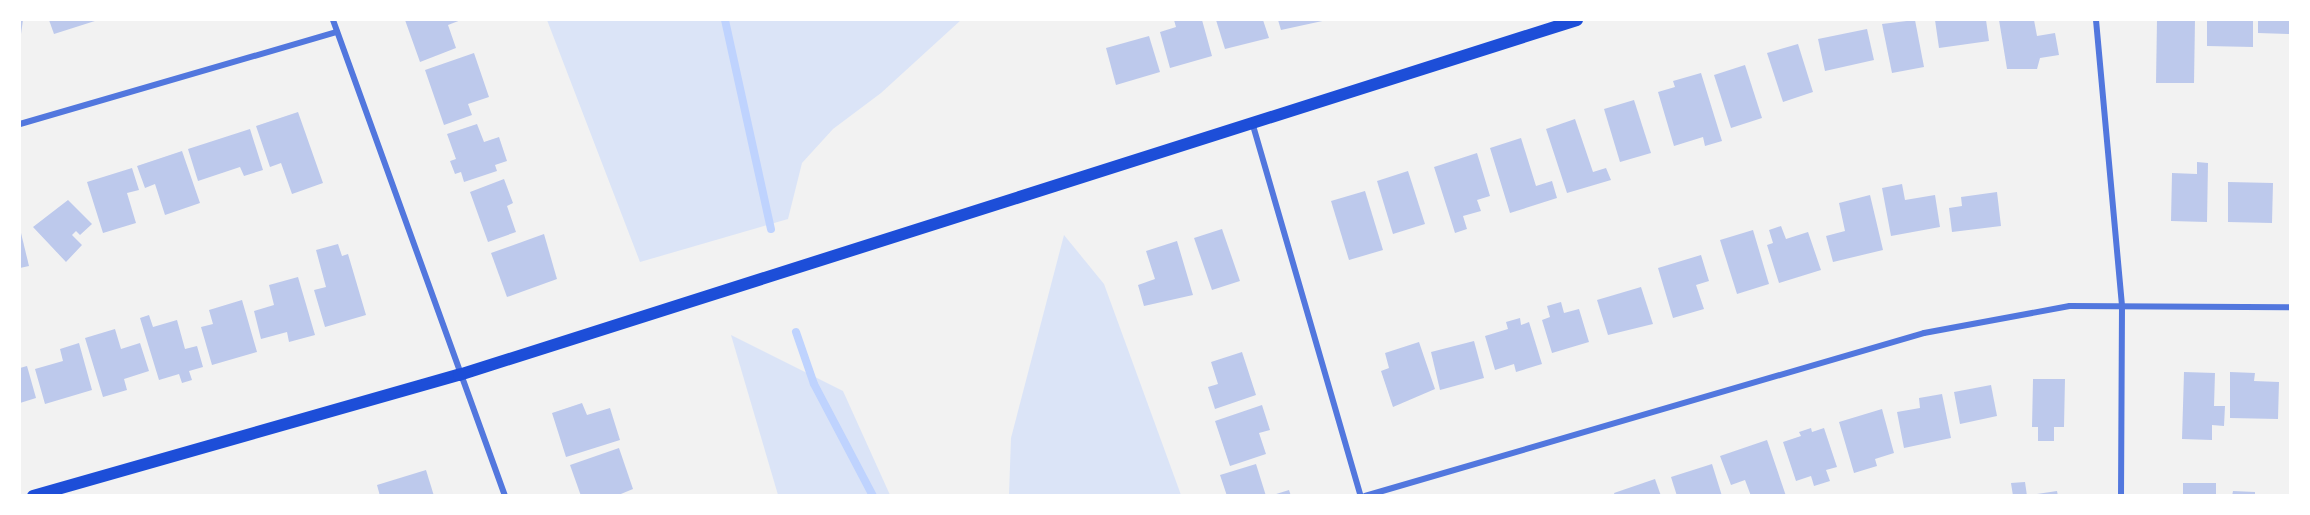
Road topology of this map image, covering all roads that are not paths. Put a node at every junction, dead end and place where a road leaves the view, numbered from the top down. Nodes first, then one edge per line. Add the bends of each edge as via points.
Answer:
1 (333, 20) edge
2 (1577, 20) edge
3 (2096, 20) edge
4 (337, 32) junction
5 (1252, 121) junction
6 (20, 124) edge
7 (2122, 306) junction
8 (2290, 307) edge
9 (459, 375) junction
10 (64, 491) edge
11 (33, 495) edge
12 (505, 495) edge
13 (1363, 495) edge
14 (2121, 495) edge

1 - 4 street
2 - 5 main road
3 - 7 street
4 - 6 street
4 - 9 street
5 - 9 main road
5 - 13 street
7 - 8 street
7 - 13 street via 2070,306 1924,333
7 - 14 street
9 - 10 main road
9 - 12 street
10 - 11 main road

